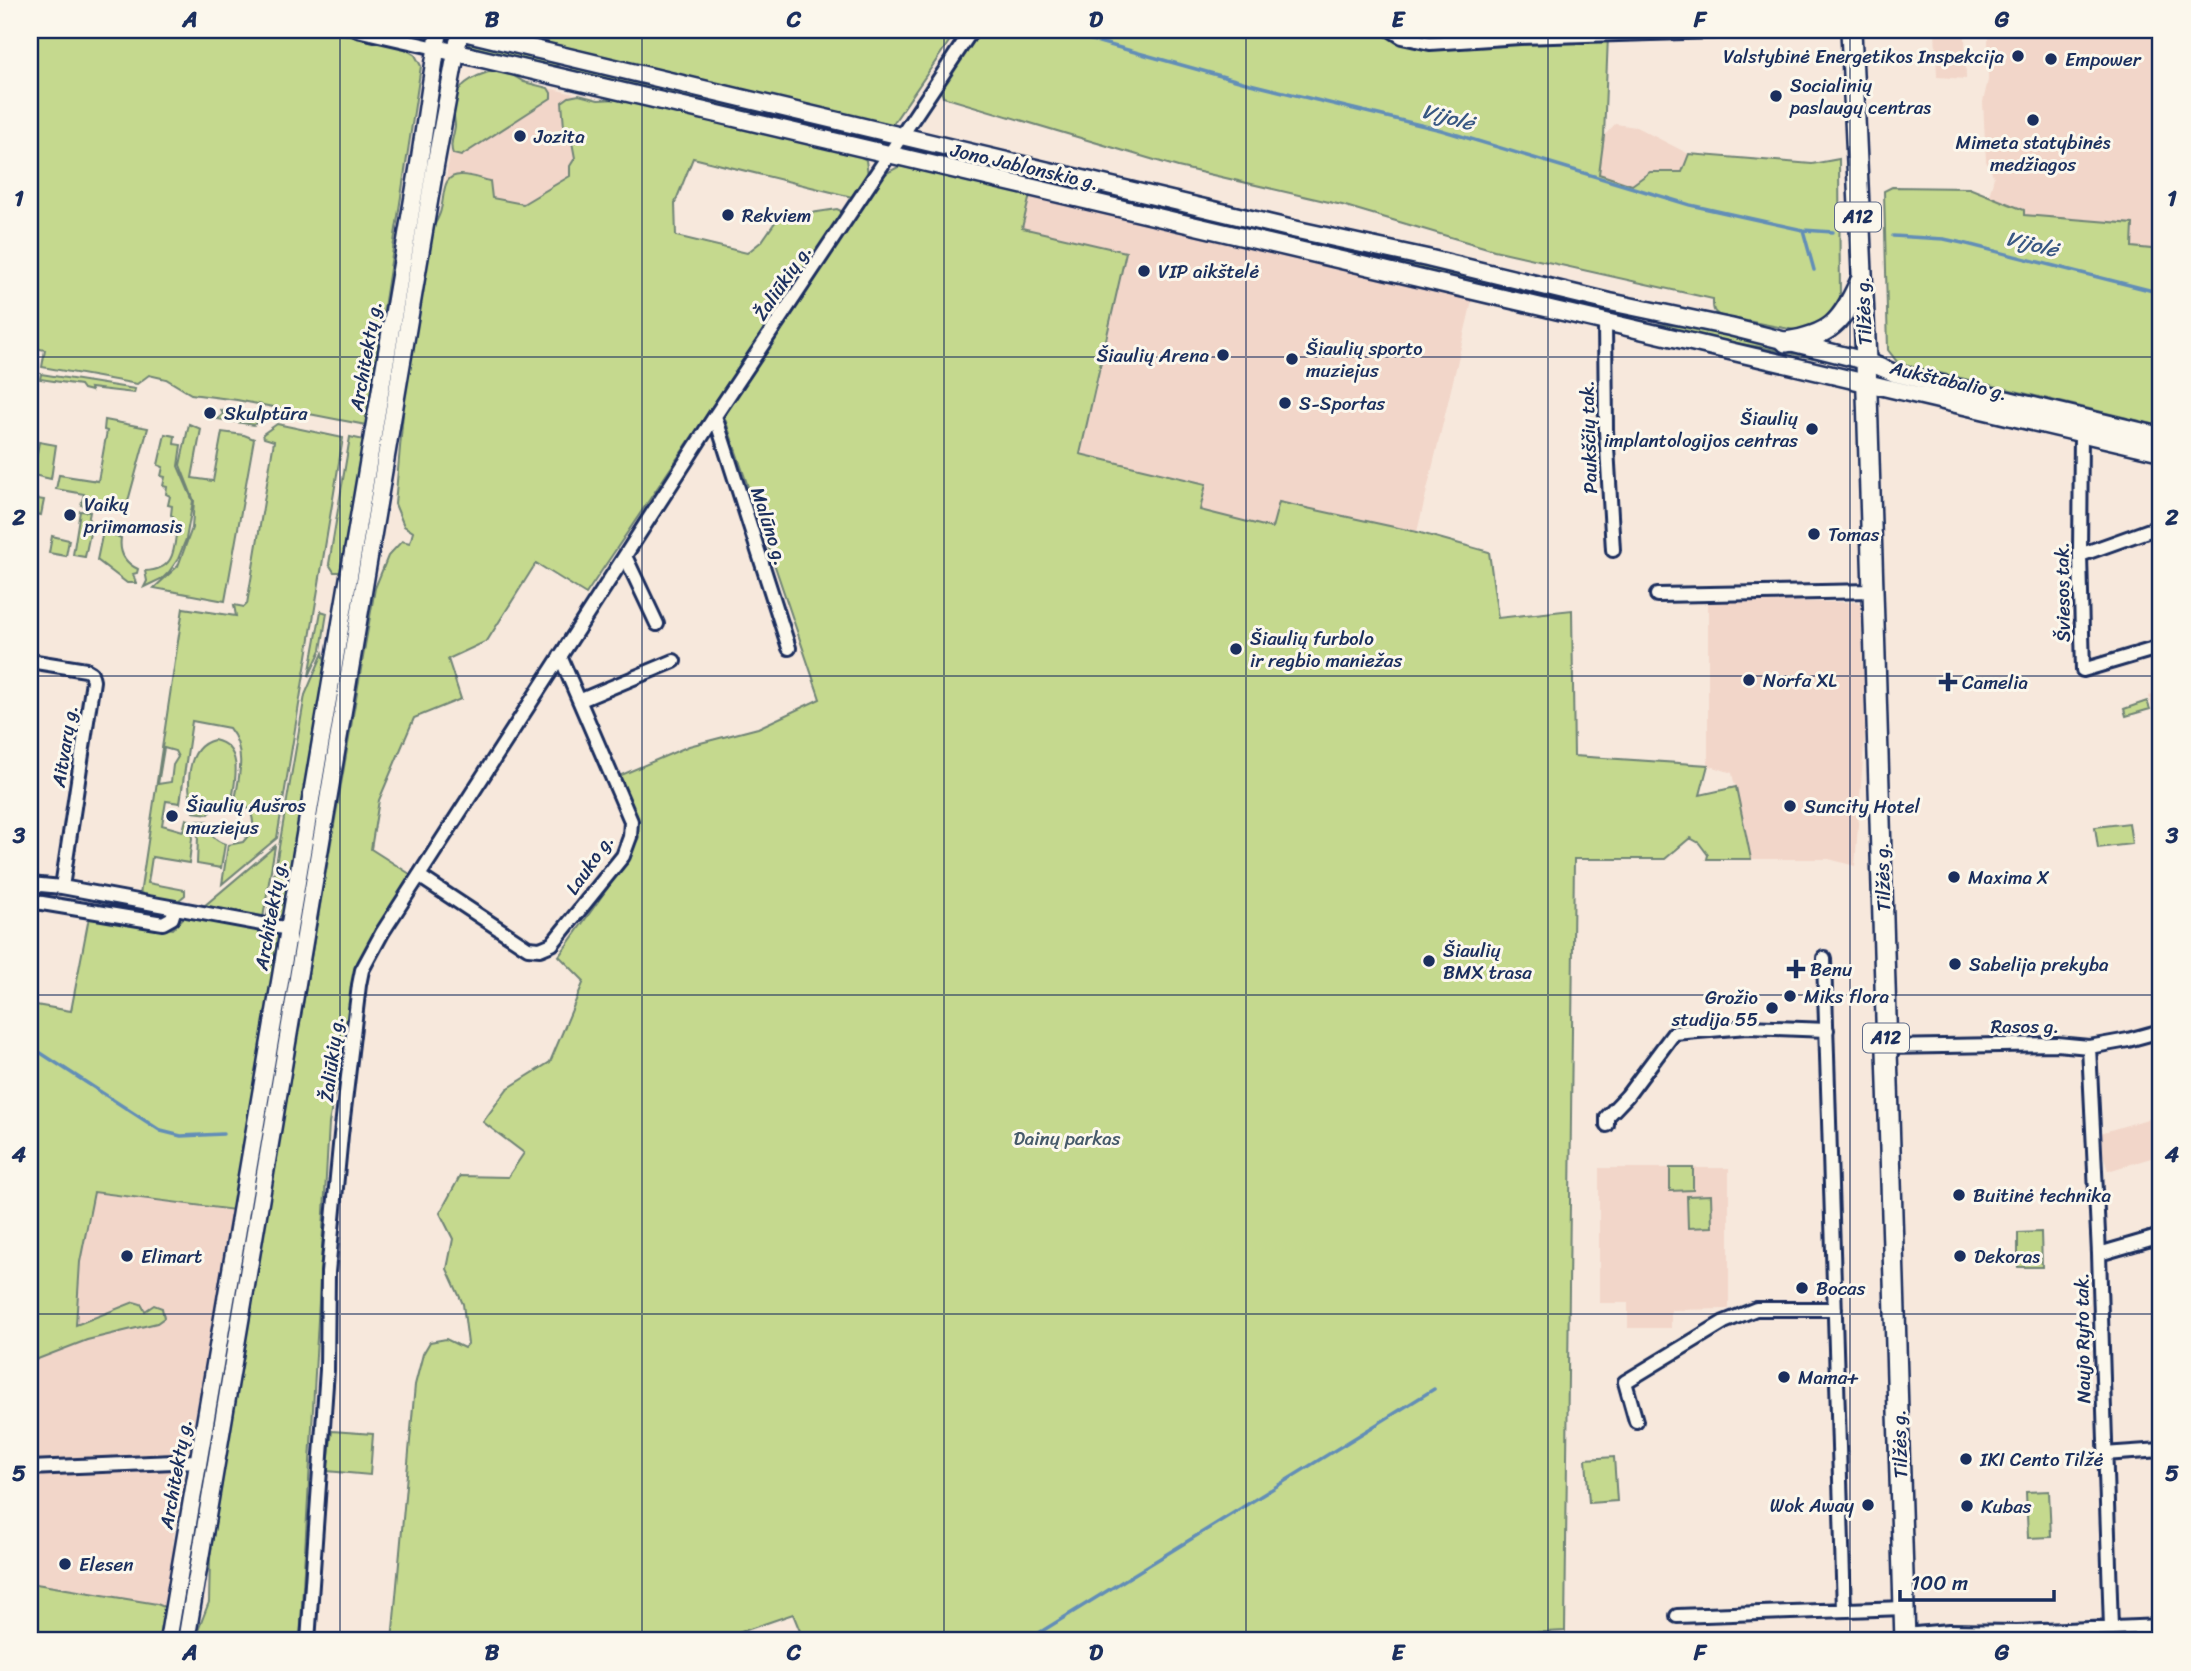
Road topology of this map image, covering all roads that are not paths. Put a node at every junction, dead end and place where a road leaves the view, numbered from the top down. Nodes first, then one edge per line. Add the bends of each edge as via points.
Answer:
1 (357, 30) edge
2 (439, 30) edge
3 (459, 30) edge
4 (972, 30) edge
5 (1391, 30) edge
6 (1749, 30) edge
7 (1851, 30) edge
8 (1488, 35) edge
9 (436, 48) junction
10 (456, 53) junction
11 (902, 135) junction
12 (889, 156) junction
13 (427, 165) junction
14 (1861, 278) junction
15 (1610, 302) junction
16 (1605, 323) junction
17 (1786, 342) junction
18 (386, 355) junction
19 (404, 358) junction
20 (1866, 361) junction
21 (1866, 382) junction
22 (715, 416) junction
23 (2081, 432) junction
24 (2161, 436) edge
25 (2161, 452) edge
26 (2161, 526) edge
27 (1613, 550) dead end
28 (2080, 555) junction
29 (625, 556) junction
30 (1872, 591) junction
31 (1657, 595) dead end
32 (657, 624) dead end
33 (2161, 647) edge
34 (789, 648) dead end
35 (561, 656) junction
36 (30, 660) edge
37 (674, 661) dead end
38 (581, 700) junction
39 (314, 783) junction
40 (331, 785) junction
41 (419, 877) junction
42 (30, 884) edge
43 (62, 887) junction
44 (30, 901) edge
45 (175, 908) junction
46 (289, 929) junction
47 (1824, 958) dead end
48 (1827, 1030) junction
49 (2161, 1031) edge
50 (1886, 1046) junction
51 (2089, 1047) junction
52 (271, 1084) junction
53 (1606, 1125) dead end
54 (2161, 1236) edge
55 (2099, 1254) junction
56 (1835, 1309) junction
57 (1636, 1422) dead end
58 (2161, 1450) edge
59 (2104, 1454) junction
60 (198, 1461) junction
61 (216, 1462) junction
62 (30, 1468) edge
63 (1904, 1608) junction
64 (1844, 1610) junction
65 (1677, 1616) dead end
66 (2161, 1626) edge
67 (2110, 1628) junction
68 (1905, 1638) edge
69 (168, 1641) edge
70 (186, 1641) edge
71 (308, 1641) edge

1 - 9 street
2 - 9 main road, Architektų g.
3 - 10 main road, Architektų g.
3 - 11 main road, Jono Jablonskio g.
4 - 11 street, Žaliūkių g.
5 - 8 street via 1430,43
6 - 8 street
7 - 14 highway, Tilžės g. / A12
9 - 10 main road, Jono Jablonskio g.
9 - 13 main road, Architektų g.
10 - 12 main road, Jono Jablonskio g.
10 - 13 main road, Architektų g.
11 - 12 street, Žaliūkių g.
11 - 15 main road, Jono Jablonskio g.
12 - 16 main road, Jono Jablonskio g.
12 - 22 street, Žaliūkių g.
13 - 18 main road, Architektų g.
13 - 19 main road, Architektų g.
14 - 17 highway via 1837,324 1810,338
14 - 20 highway, Tilžės g. / A12
15 - 16 main road
15 - 17 main road, Aukštabalio g.
16 - 21 main road, Aukštabalio g.
16 - 27 street, Paukščių tak.
17 - 20 main road, Aukštabalio g.
18 - 19 main road
18 - 39 main road, Architektų g.
19 - 40 main road, Architektų g.
20 - 21 highway, Tilžės g. / A12
20 - 24 main road, Aukštabalio g. via 1894,373
21 - 23 main road, Aukštabalio g.
21 - 30 highway, Tilžės g. / A12
22 - 29 street, Žaliūkių g.
22 - 34 street, Malūno g.
23 - 25 main road, Aukštabalio g.
23 - 28 street, Šviesos tak.
26 - 28 street
28 - 33 street, Šviesos tak. via 2083,670
29 - 32 street
29 - 35 street, Žaliūkių g.
30 - 31 street
30 - 50 highway, Tilžės g. / A12
35 - 38 street, Lauko g.
35 - 41 street, Žaliūkių g.
36 - 43 street, Aitvarų g. via 86,670 93,681
37 - 38 street
38 - 41 street, Lauko g. via 631,821 630,837 623,856 552,944 528,948
39 - 40 main road
39 - 46 main road, Architektų g.
40 - 52 main road, Architektų g.
41 - 71 street, Žaliūkių g. via 368,957 359,985 328,1272 327,1370
42 - 43 street
43 - 45 street
44 - 45 street via 163,923 172,918
45 - 46 street
46 - 52 main road, Architektų g.
47 - 48 street
48 - 53 street via 1748,1027 1674,1033 1607,1117
48 - 56 street
49 - 51 street, Rasos g.
50 - 51 street, Rasos g.
50 - 63 highway, Tilžės g. / A12
51 - 55 street, Naujo Ryto tak.
52 - 60 main road, Architektų g.
52 - 61 main road, Architektų g.
54 - 55 street
55 - 59 street, Naujo Ryto tak.
56 - 57 street via 1756,1309 1724,1322 1625,1382
56 - 64 street
58 - 59 street
59 - 67 street, Naujo Ryto tak.
60 - 61 main road
60 - 62 street
60 - 69 main road, Architektų g.
61 - 70 main road, Architektų g.
63 - 64 street
63 - 68 highway, Tilžės g. / A12
64 - 65 street
66 - 67 street
67 - 68 street via 1949,1630

